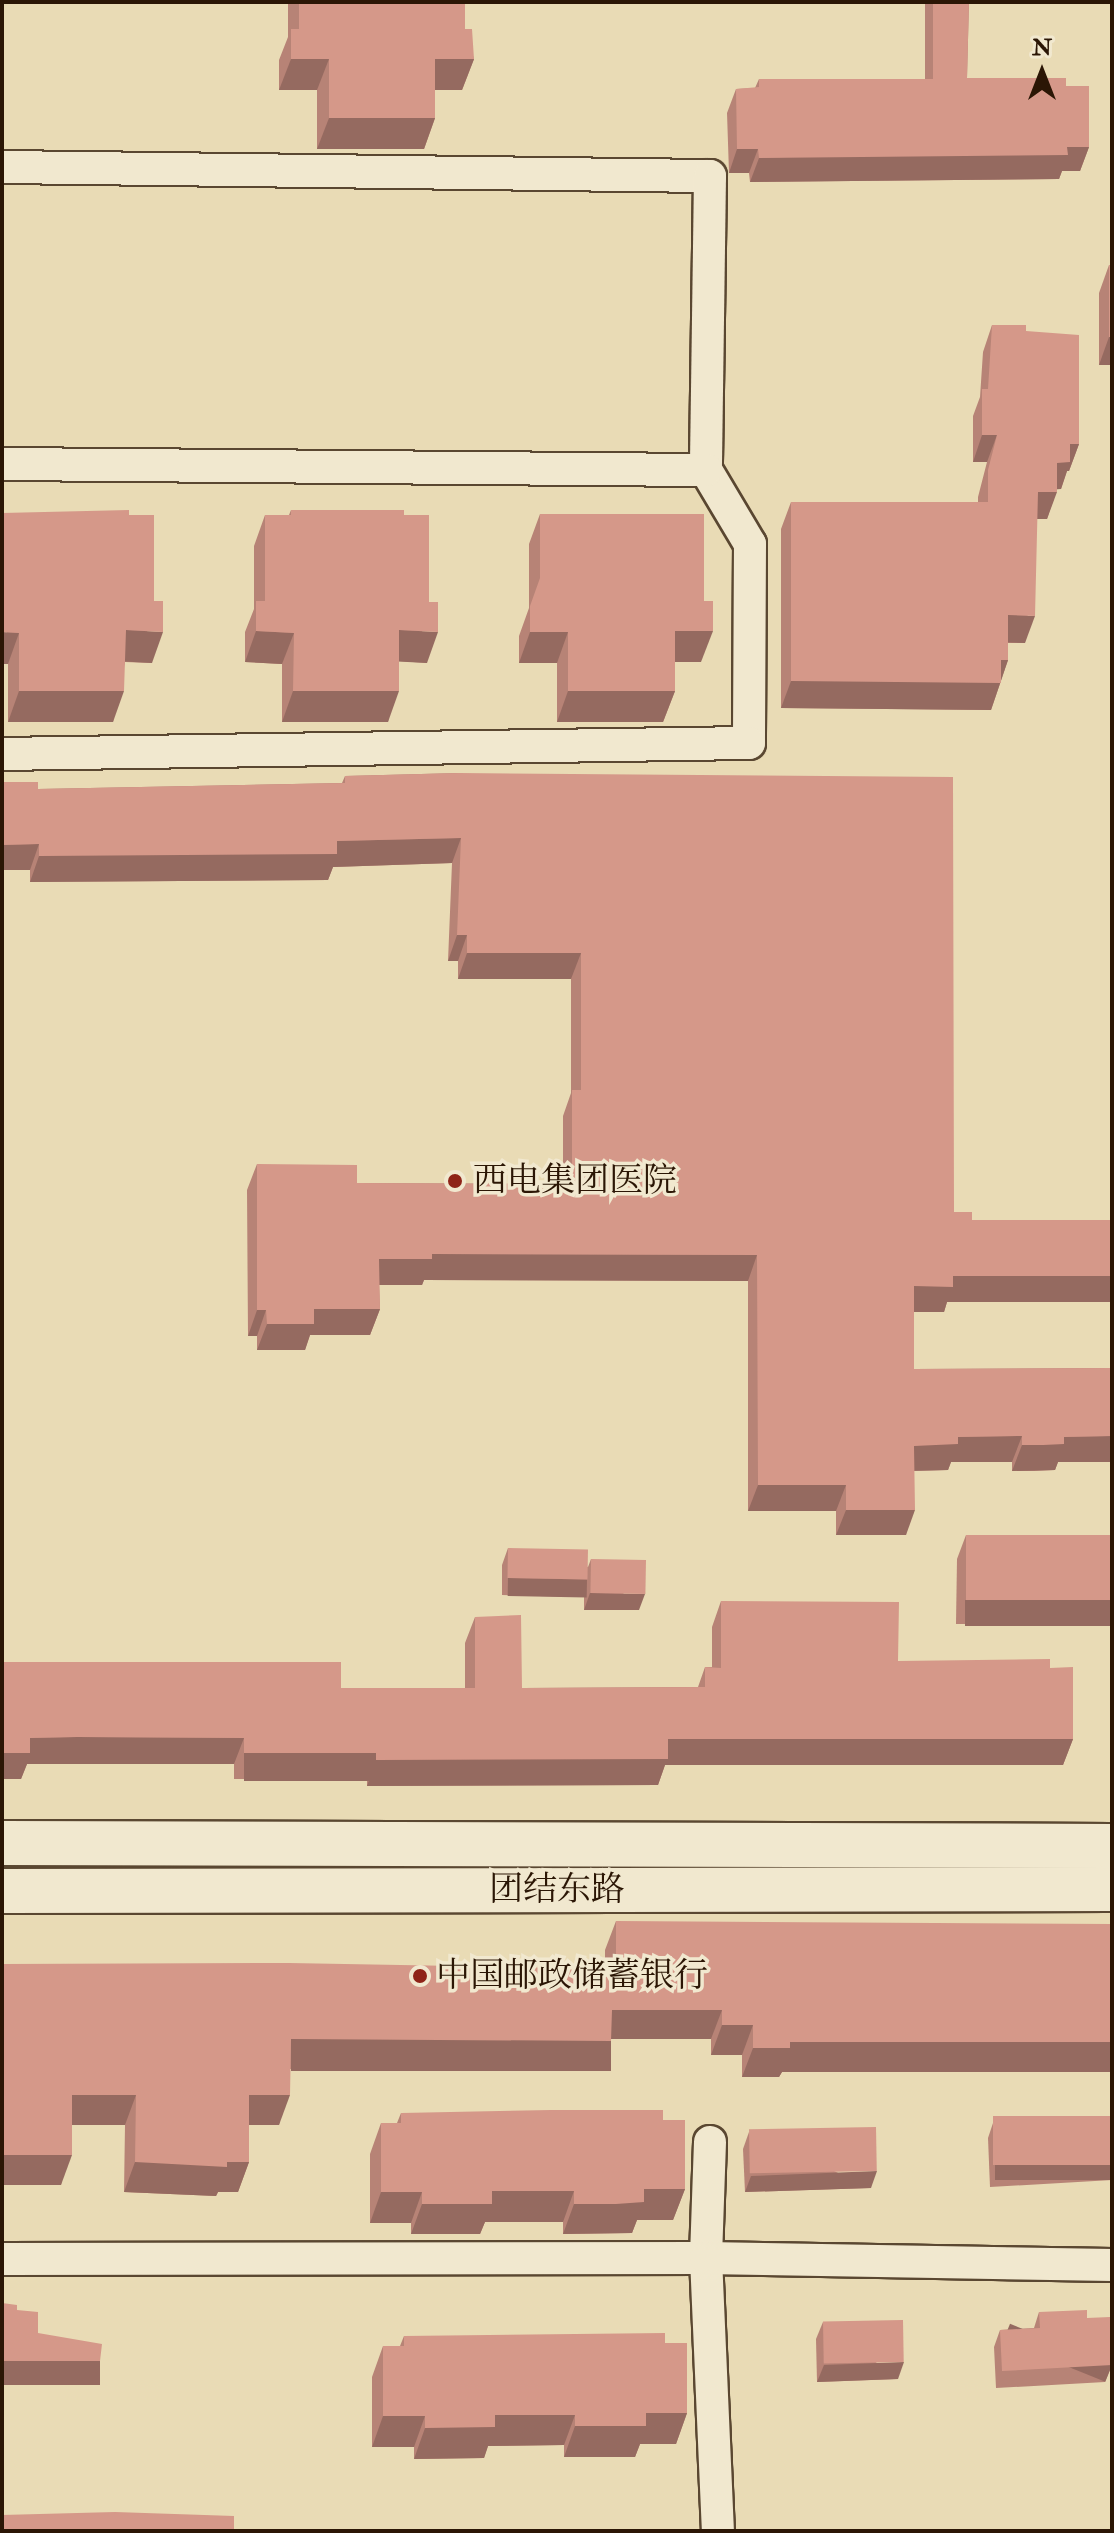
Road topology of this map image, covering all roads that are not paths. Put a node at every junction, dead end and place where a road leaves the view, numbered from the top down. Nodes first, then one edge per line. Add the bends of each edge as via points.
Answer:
1 (2, 167) edge
2 (2, 464) edge
3 (706, 470) junction
4 (2, 754) edge
5 (2, 1843) edge
6 (1112, 1846) edge
7 (1112, 1889) edge
8 (2, 1891) edge
9 (710, 2142) dead end
10 (706, 2258) junction
11 (2, 2259) edge
12 (1112, 2265) edge
13 (718, 2531) edge

1 - 3 street via 710,176
2 - 3 street
3 - 4 street via 750,544 749,743
5 - 6 street
7 - 8 street, 团结东路
9 - 10 street
10 - 11 street
10 - 12 street
10 - 13 street

